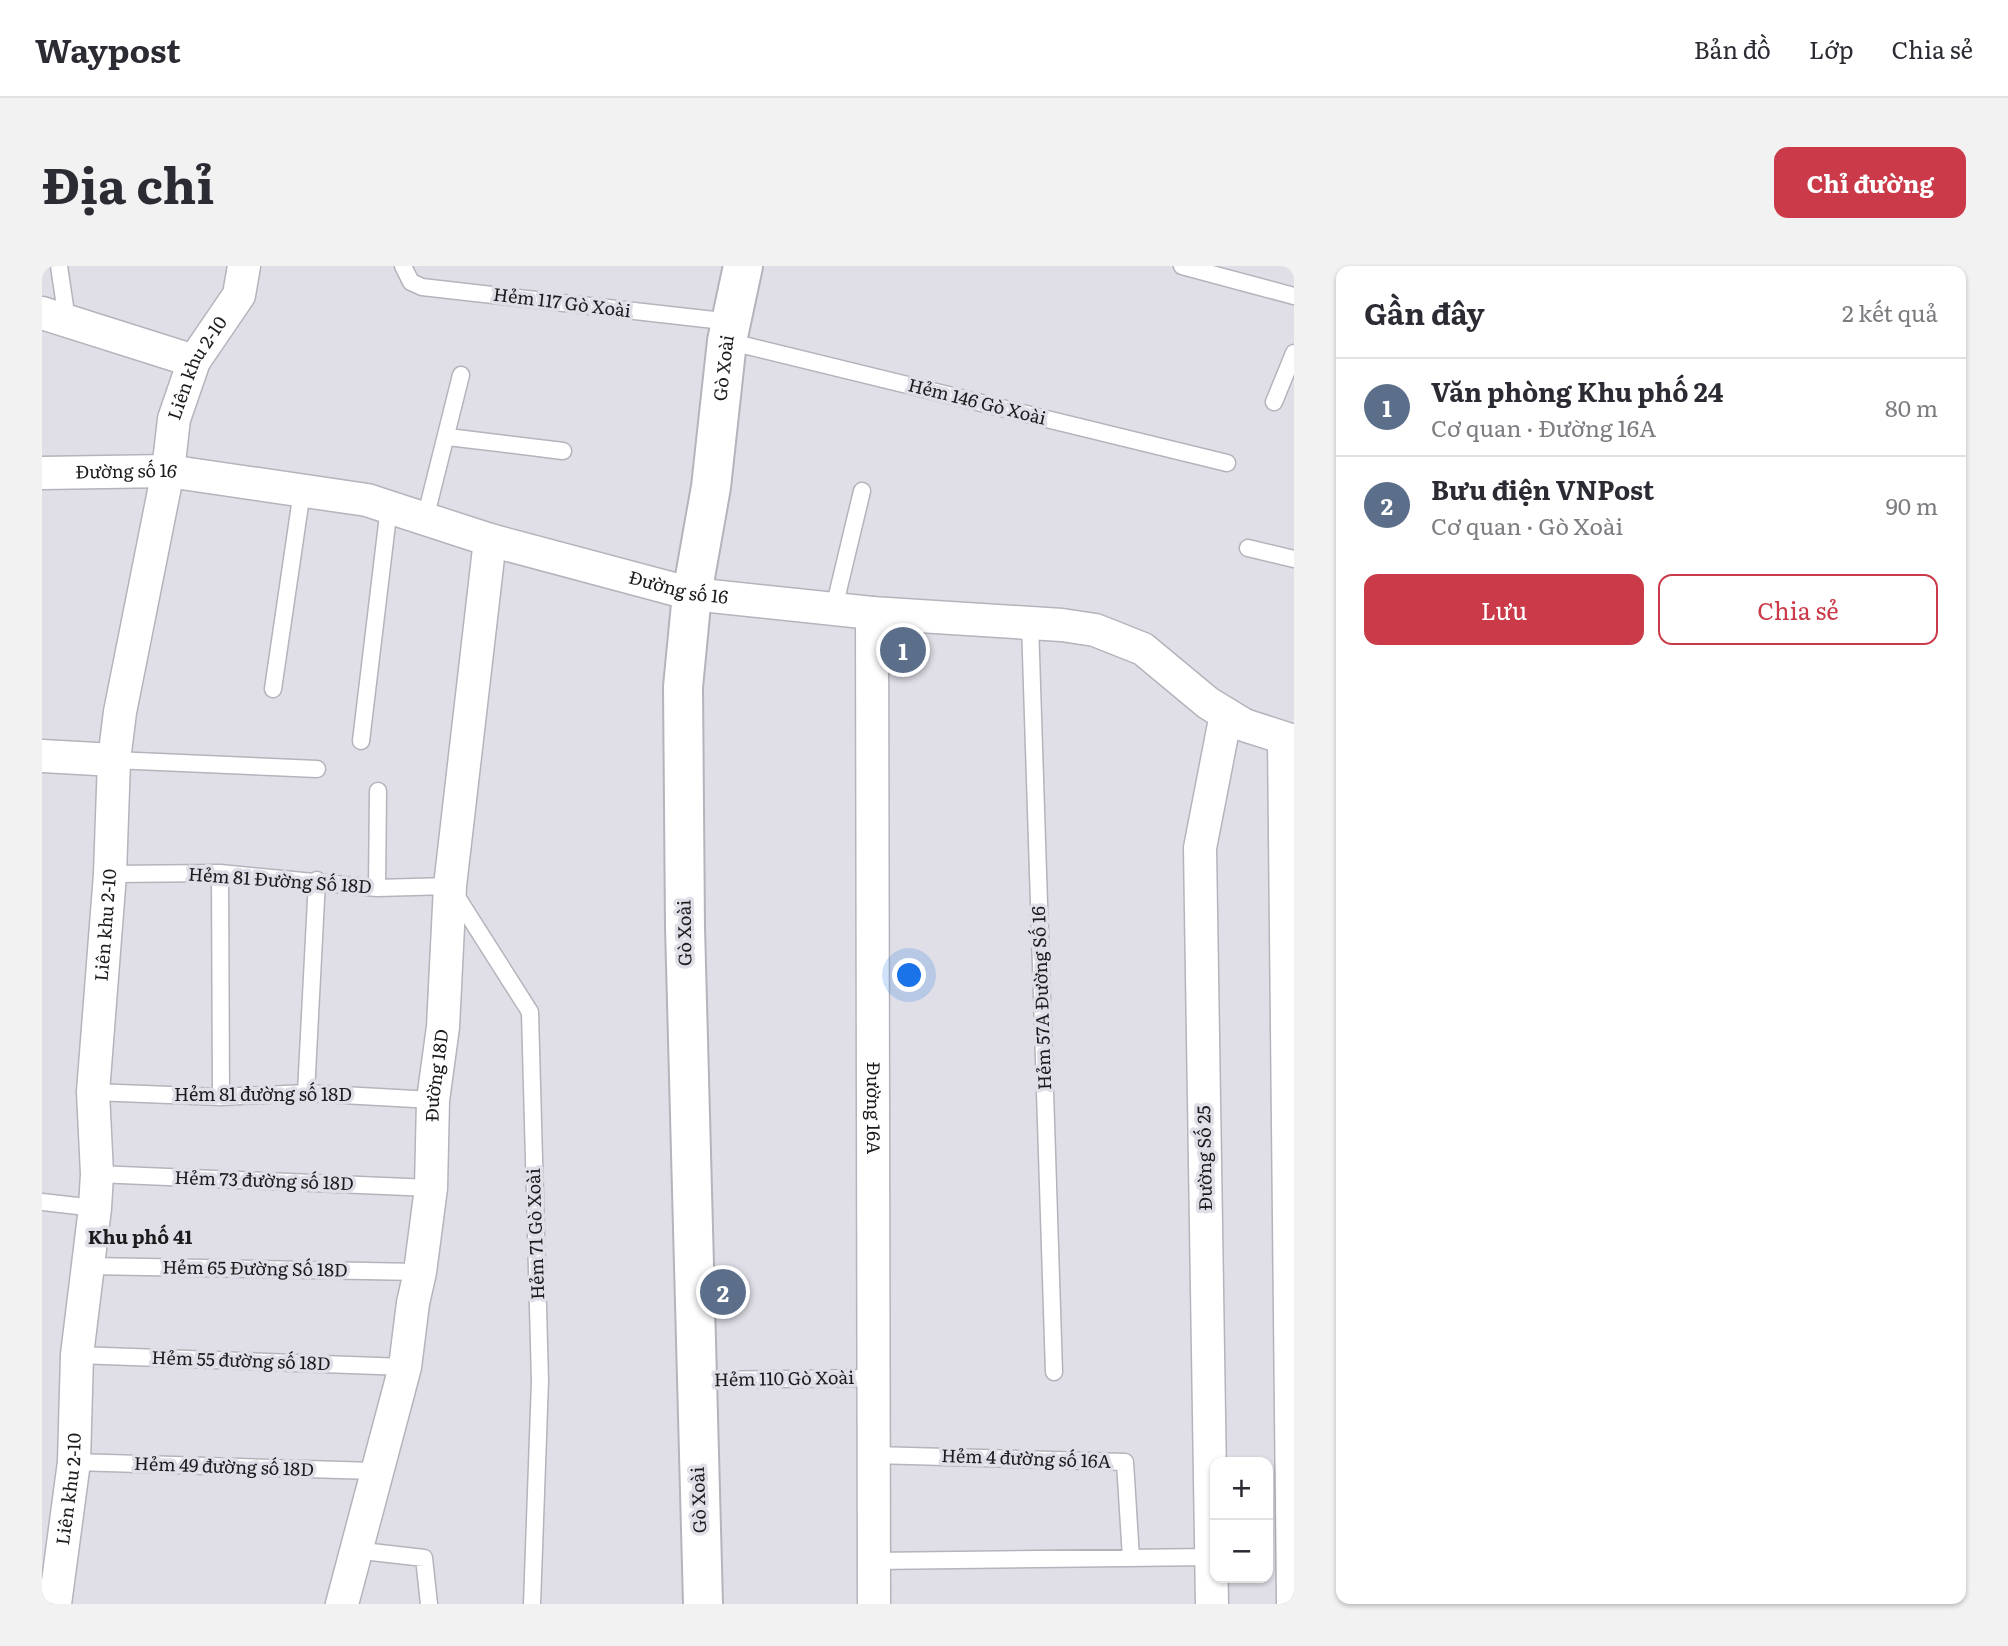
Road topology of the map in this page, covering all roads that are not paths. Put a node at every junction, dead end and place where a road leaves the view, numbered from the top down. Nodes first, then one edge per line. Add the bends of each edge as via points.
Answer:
1 (59, 266) edge
2 (244, 266) edge
3 (403, 266) edge
4 (743, 266) edge
5 (1182, 266) edge
6 (1233, 272) edge
7 (1294, 296) edge
8 (54, 316) edge
9 (730, 332) junction
10 (1294, 353) edge
11 (194, 361) junction
12 (461, 375) dead end
13 (1274, 402) dead end
14 (447, 437) junction
15 (563, 450) dead end
16 (1227, 463) dead end
17 (169, 471) junction
18 (42, 473) edge
19 (302, 491) junction
20 (862, 491) dead end
21 (389, 507) junction
22 (425, 519) junction
23 (490, 541) junction
24 (1248, 548) dead end
25 (1294, 559) edge
26 (692, 594) junction
27 (834, 608) junction
28 (872, 612) junction
29 (1030, 623) junction
30 (273, 689) dead end
31 (1226, 714) junction
32 (1289, 740) edge
33 (361, 741) dead end
34 (42, 756) edge
35 (114, 760) junction
36 (317, 769) dead end
37 (378, 791) dead end
38 (220, 873) junction
39 (110, 874) junction
40 (317, 880) junction
41 (450, 886) junction
42 (377, 888) junction
43 (93, 1092) junction
44 (306, 1093) junction
45 (221, 1097) junction
46 (433, 1100) junction
47 (97, 1174) junction
48 (431, 1188) junction
49 (42, 1202) edge
50 (95, 1208) junction
51 (90, 1266) junction
52 (420, 1272) junction
53 (77, 1355) junction
54 (405, 1367) junction
55 (1054, 1372) dead end
56 (874, 1378) junction
57 (695, 1380) junction
58 (874, 1455) junction
59 (74, 1462) junction
60 (375, 1471) junction
61 (1210, 1520) edge
62 (354, 1550) junction
63 (1210, 1557) edge
64 (1131, 1558) junction
65 (874, 1561) junction
66 (1212, 1583) edge
67 (55, 1604) edge
68 (342, 1604) edge
69 (429, 1604) edge
70 (532, 1604) edge
71 (703, 1604) edge
72 (874, 1604) edge
73 (1212, 1604) edge
74 (1293, 1604) edge

1 - 8 lane
2 - 11 street, Liên khu 2-10 via 239,295
3 - 9 lane, Hẻm 117 Gò Xoài via 411,282 422,288
4 - 9 street, Gò Xoài
5 - 6 lane
6 - 7 lane
8 - 11 street
9 - 16 lane, Hẻm 146 Gò Xoài
9 - 26 street, Gò Xoài
10 - 13 lane
11 - 17 street, Liên khu 2-10 via 174,419
12 - 14 lane
14 - 15 lane
14 - 22 lane
17 - 18 street, Đường số 16
17 - 19 street, Đường số 16
17 - 35 street, Liên khu 2-10
19 - 21 street, Đường số 16
19 - 30 lane
20 - 27 lane
21 - 22 street, Đường số 16
21 - 33 lane
22 - 23 street, Đường số 16
23 - 26 street, Đường số 16
23 - 41 street, Đường 18D
24 - 25 lane
26 - 27 street, Đường số 16
26 - 57 street, Gò Xoài via 682,740
27 - 28 street, Đường số 16
28 - 29 street, Đường số 16
28 - 56 street, Đường 16A
29 - 31 street, Đường số 16 via 1095,630 1124,639 1160,661
29 - 55 lane, Hẻm 57A Đường Số 16
31 - 32 street, Đường số 16
31 - 61 street, Đường Số 25 via 1200,848
32 - 74 street
34 - 35 street
35 - 36 lane
35 - 39 street, Liên khu 2-10
37 - 42 lane
38 - 39 lane, Hẻm 81 Đường Số 18D
38 - 40 lane, Hẻm 81 Đường Số 18D
38 - 45 lane
39 - 43 street, Liên khu 2-10
40 - 42 lane, Hẻm 81 Đường Số 18D
40 - 44 lane
41 - 42 lane, Hẻm 81 Đường Số 18D
41 - 46 street, Đường 18D via 443,1027
41 - 70 lane, Hẻm 71 Gò Xoài via 530,1012 540,1381
43 - 45 lane, Hẻm 81 đường số 18D
43 - 47 street, Liên khu 2-10
44 - 45 lane, Hẻm 81 đường số 18D
44 - 46 lane, Hẻm 81 đường số 18D
46 - 48 street, Đường 18D
47 - 48 lane, Hẻm 73 đường số 18D
47 - 50 street, Liên khu 2-10
48 - 52 street, Đường 18D
49 - 50 lane
50 - 51 street, Liên khu 2-10
51 - 52 lane, Hẻm 65 Đường Số 18D
51 - 53 street, Liên khu 2-10
52 - 54 street, Đường 18D
53 - 54 lane, Hẻm 55 đường số 18D
53 - 59 street, Liên khu 2-10
54 - 60 street, Đường 18D
56 - 57 lane, Hẻm 110 Gò Xoài
56 - 58 street, Đường 16A
57 - 71 street, Gò Xoài
58 - 64 lane, Hẻm 4 đường số 16A via 1125,1462
58 - 65 street, Đường 16A
59 - 60 lane, Hẻm 49 đường số 18D
59 - 67 street, Liên khu 2-10
60 - 62 street, Đường 18D
62 - 68 street, Đường 18D
62 - 69 lane via 424,1558
63 - 64 lane
64 - 65 lane
65 - 72 street, Đường 16A
66 - 73 street, Đường Số 25

